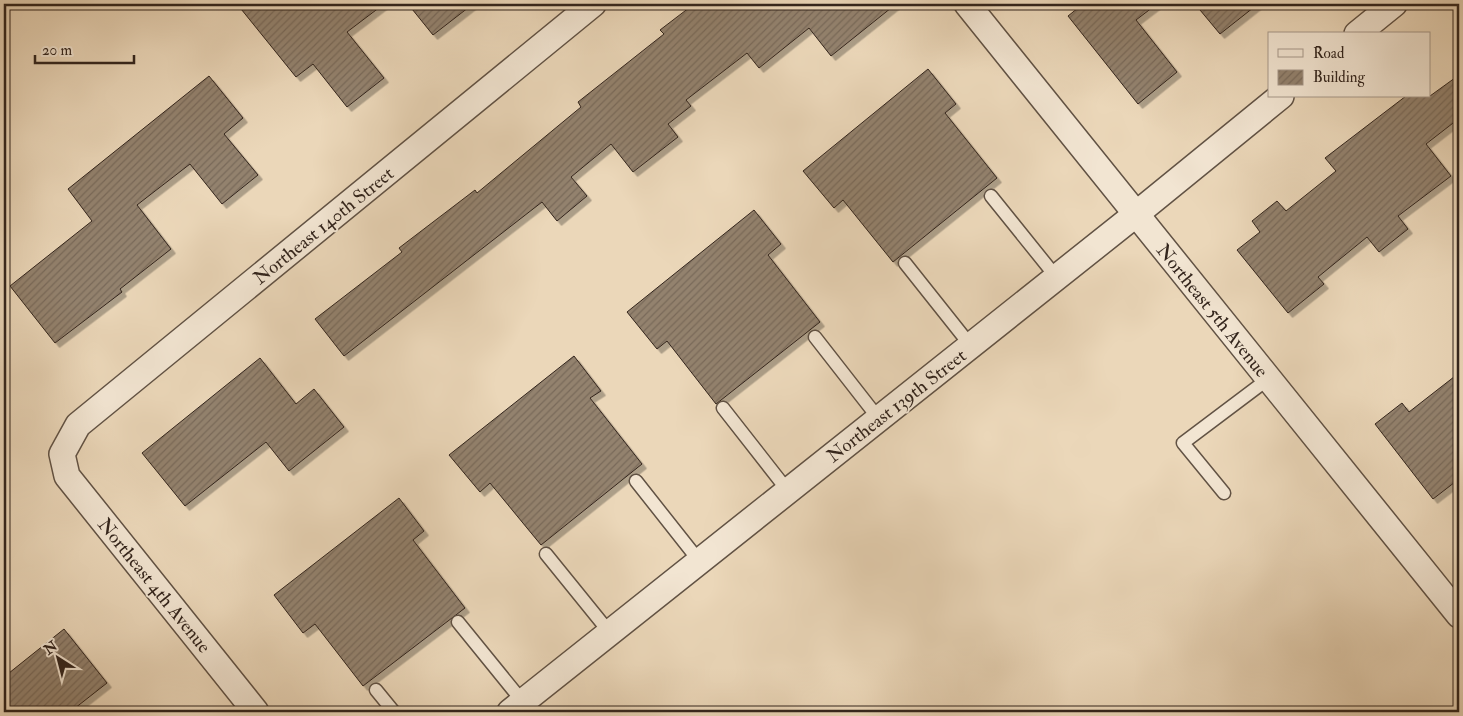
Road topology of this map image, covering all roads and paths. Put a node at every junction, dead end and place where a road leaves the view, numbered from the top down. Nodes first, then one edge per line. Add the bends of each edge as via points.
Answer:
1 (593, 4) edge
2 (968, 4) edge
3 (1394, 4) edge
4 (1360, 32) edge
5 (1279, 98) edge
6 (991, 196) dead end
7 (1135, 215) junction
8 (905, 263) dead end
9 (1057, 278) junction
10 (815, 337) dead end
11 (971, 346) junction
12 (1268, 379) junction
13 (723, 408) dead end
14 (879, 419) junction
15 (62, 454) joint
16 (636, 481) dead end
17 (788, 491) junction
18 (1224, 493) dead end
19 (546, 554) dead end
20 (700, 562) junction
21 (1456, 604) edge
22 (458, 622) dead end
23 (610, 633) junction
24 (376, 690) dead end
25 (517, 707) edge
26 (256, 712) edge
27 (394, 712) edge

1 - 15 street, Northeast 140th Street via 78,425
2 - 7 street, Northeast 5th Avenue
3 - 4 street
5 - 7 street, Northeast 139th Street
6 - 9 lane
7 - 9 street, Northeast 139th Street
7 - 12 street, Northeast 5th Avenue
8 - 11 lane
9 - 11 street, Northeast 139th Street
10 - 14 lane
11 - 14 street, Northeast 139th Street
12 - 18 lane via 1183,443
12 - 21 street, Northeast 5th Avenue
13 - 17 lane
14 - 17 street, Northeast 139th Street
15 - 26 street, Northeast 4th Avenue via 67,476
16 - 20 lane
17 - 20 street, Northeast 139th Street
19 - 23 lane
20 - 23 street, Northeast 139th Street
22 - 25 lane
23 - 25 street, Northeast 139th Street
24 - 27 lane

